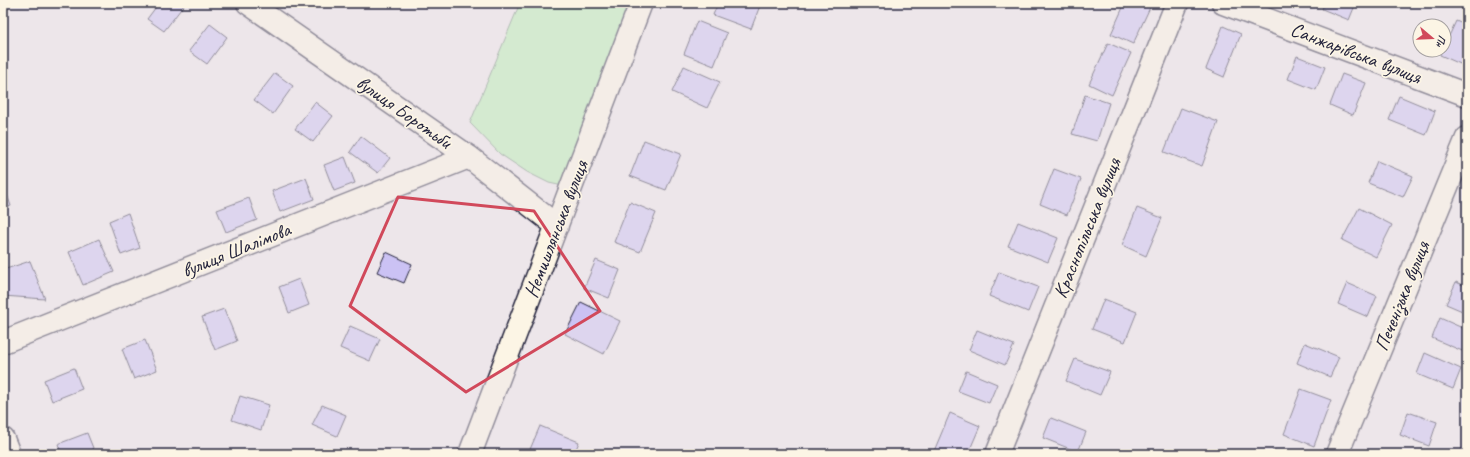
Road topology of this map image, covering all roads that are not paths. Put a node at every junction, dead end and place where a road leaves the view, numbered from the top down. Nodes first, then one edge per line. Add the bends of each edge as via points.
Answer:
1 (248, 3) edge
2 (641, 3) edge
3 (1177, 3) edge
4 (1223, 3) edge
5 (1467, 95) edge
6 (1467, 138) edge
7 (469, 157) junction
8 (557, 226) junction
9 (3, 342) edge
10 (3, 439) edge
11 (9, 454) edge
12 (470, 454) edge
13 (997, 454) edge
14 (1337, 454) edge

1 - 7 street, вулиця Боротьби
2 - 8 street, Немишлянська вулиця
3 - 13 street, Краснопільська вулиця
4 - 5 street, Санжарівська вулиця
6 - 14 street, Печенізька вулиця
7 - 8 street, вулиця Боротьби
7 - 9 street, вулиця Шалімова
8 - 12 street, Немишлянська вулиця
10 - 11 street

